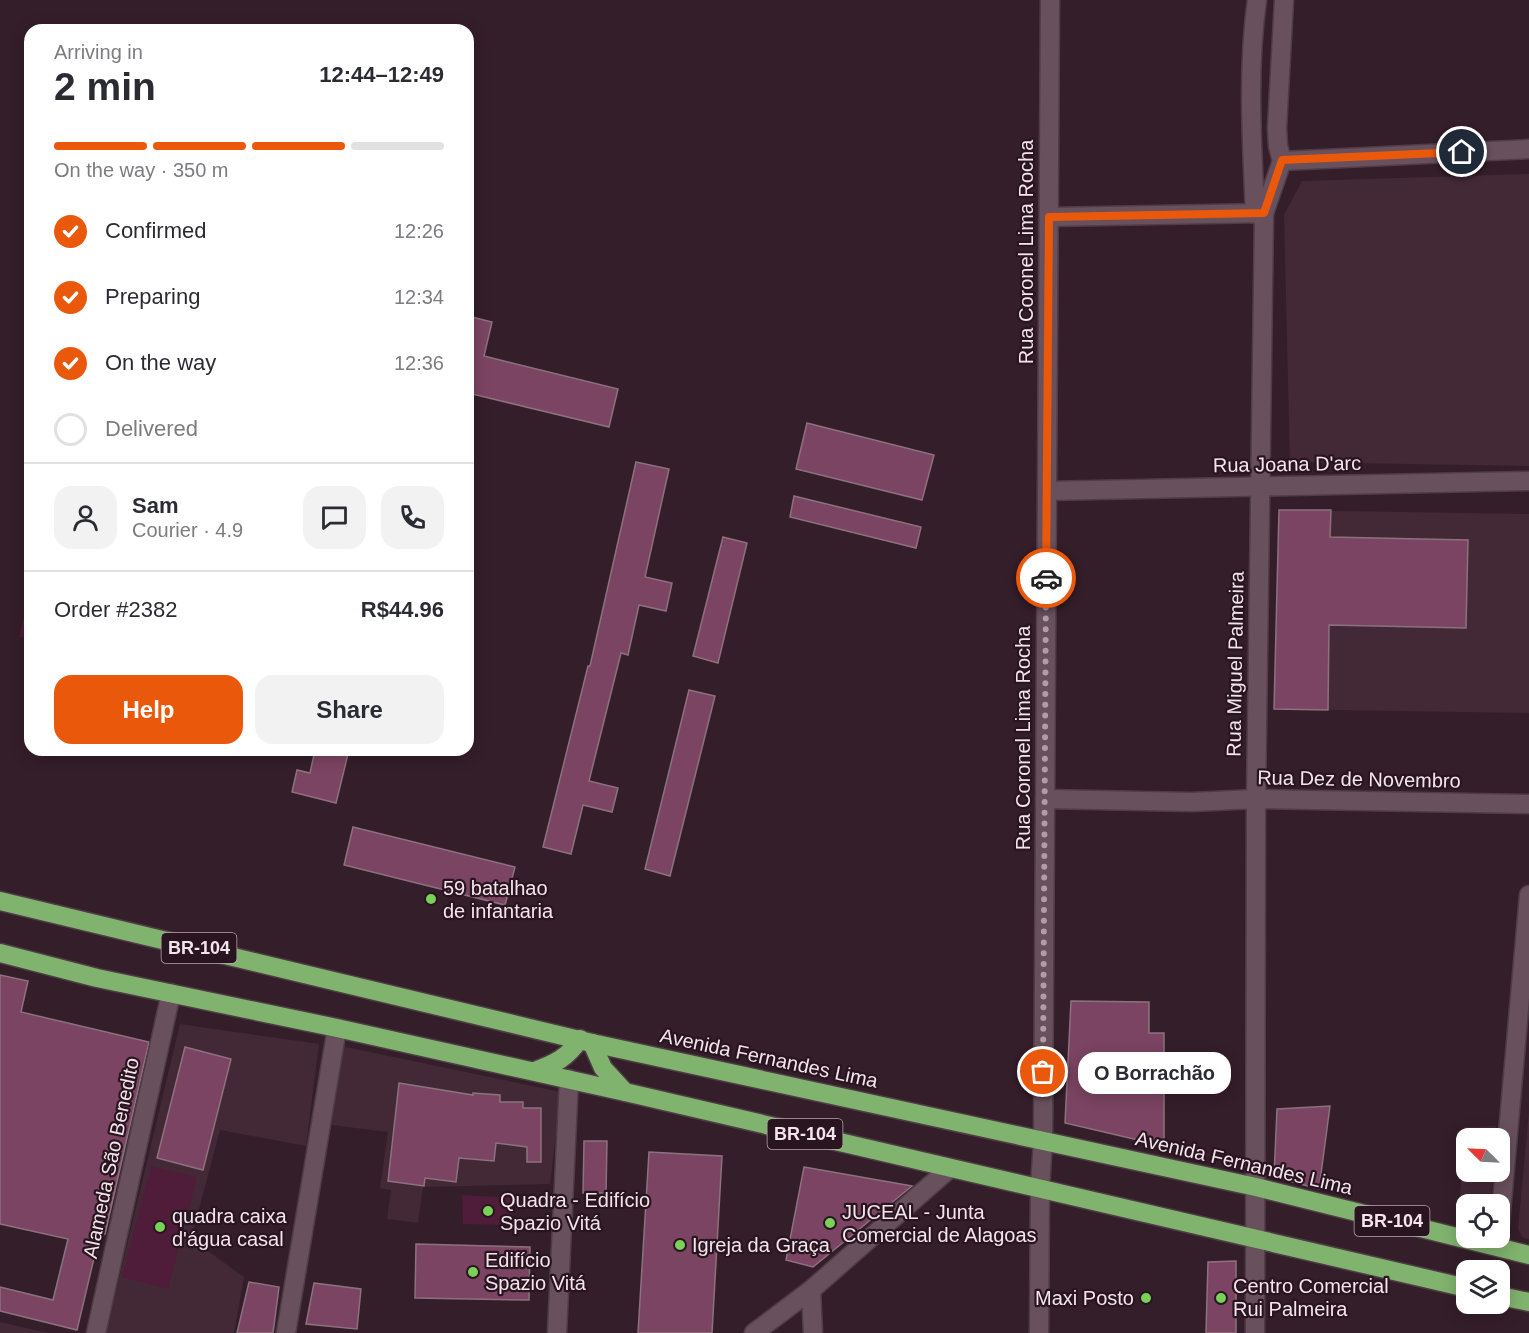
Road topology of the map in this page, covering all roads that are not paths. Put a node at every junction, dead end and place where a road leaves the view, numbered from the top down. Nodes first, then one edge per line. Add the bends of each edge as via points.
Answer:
1 (1050, 0) edge
2 (1257, 0) edge
3 (1284, 0) edge
4 (1529, 148) edge
5 (1282, 160) junction
6 (1260, 213) junction
7 (1049, 217) junction
8 (1529, 481) edge
9 (1260, 487) junction
10 (1047, 490) junction
11 (1045, 799) junction
12 (1256, 799) junction
13 (1529, 804) edge
14 (1529, 895) edge
15 (0, 901) edge
16 (0, 953) edge
17 (171, 993) junction
18 (337, 1028) junction
19 (586, 1041) junction
20 (535, 1071) junction
21 (569, 1079) junction
22 (625, 1092) junction
23 (1043, 1140) junction
24 (950, 1168) junction
25 (1256, 1187) junction
26 (1040, 1188) junction
27 (1503, 1194) edge
28 (1456, 1233) edge
29 (1256, 1237) junction
30 (1510, 1248) edge
31 (1529, 1255) edge
32 (1456, 1285) edge
33 (811, 1290) junction
34 (1510, 1298) edge
35 (1529, 1302) edge
36 (96, 1333) edge
37 (286, 1333) edge
38 (557, 1333) edge
39 (753, 1333) edge
40 (813, 1333) edge
41 (1039, 1333) edge
42 (1255, 1333) edge

1 - 7 street, Rua Coronel Lima Rocha
2 - 6 street, Rua Miguel Palmeira via 1250,107
3 - 5 street, Rua Miguel Palmeira via 1277,128
4 - 5 street
5 - 6 street, Rua Miguel Palmeira
6 - 7 street
6 - 9 street, Rua Miguel Palmeira
7 - 10 street, Rua Coronel Lima Rocha
8 - 9 street, Rua Joana D'arc
9 - 10 street, Rua Joana D'arc
9 - 12 street, Rua Miguel Palmeira
10 - 11 street, Rua Coronel Lima Rocha
11 - 12 street, Rua Dez de Novembro
11 - 23 street, Rua Coronel Lima Rocha
12 - 13 street, Rua Dez de Novembro
12 - 25 street, Rua Miguel Palmeira
14 - 27 street
15 - 19 highway, Avenida Fernandes Lima / BR-104
16 - 17 highway, BR-104
17 - 18 highway, BR-104
17 - 36 street, Alameda São Benedito
18 - 20 highway, BR-104
18 - 37 street
19 - 20 highway via 560,1061
19 - 22 highway
19 - 23 highway, Avenida Fernandes Lima / BR-104
20 - 21 highway, BR-104
21 - 22 highway, BR-104
21 - 38 street
22 - 24 highway, BR-104
23 - 25 highway, Avenida Fernandes Lima / BR-104
23 - 26 street, Rua Coronel Lima Rocha
24 - 26 highway, BR-104
24 - 33 street
25 - 28 highway, Avenida Fernandes Lima / BR-104
25 - 29 street, Rua Miguel Palmeira
26 - 29 highway, BR-104
26 - 41 street, Rua Coronel Lima Rocha
29 - 32 highway, BR-104
29 - 42 street, Rua Miguel Palmeira
30 - 31 highway, Avenida Fernandes Lima / BR-104
33 - 39 street
33 - 40 street
34 - 35 highway

